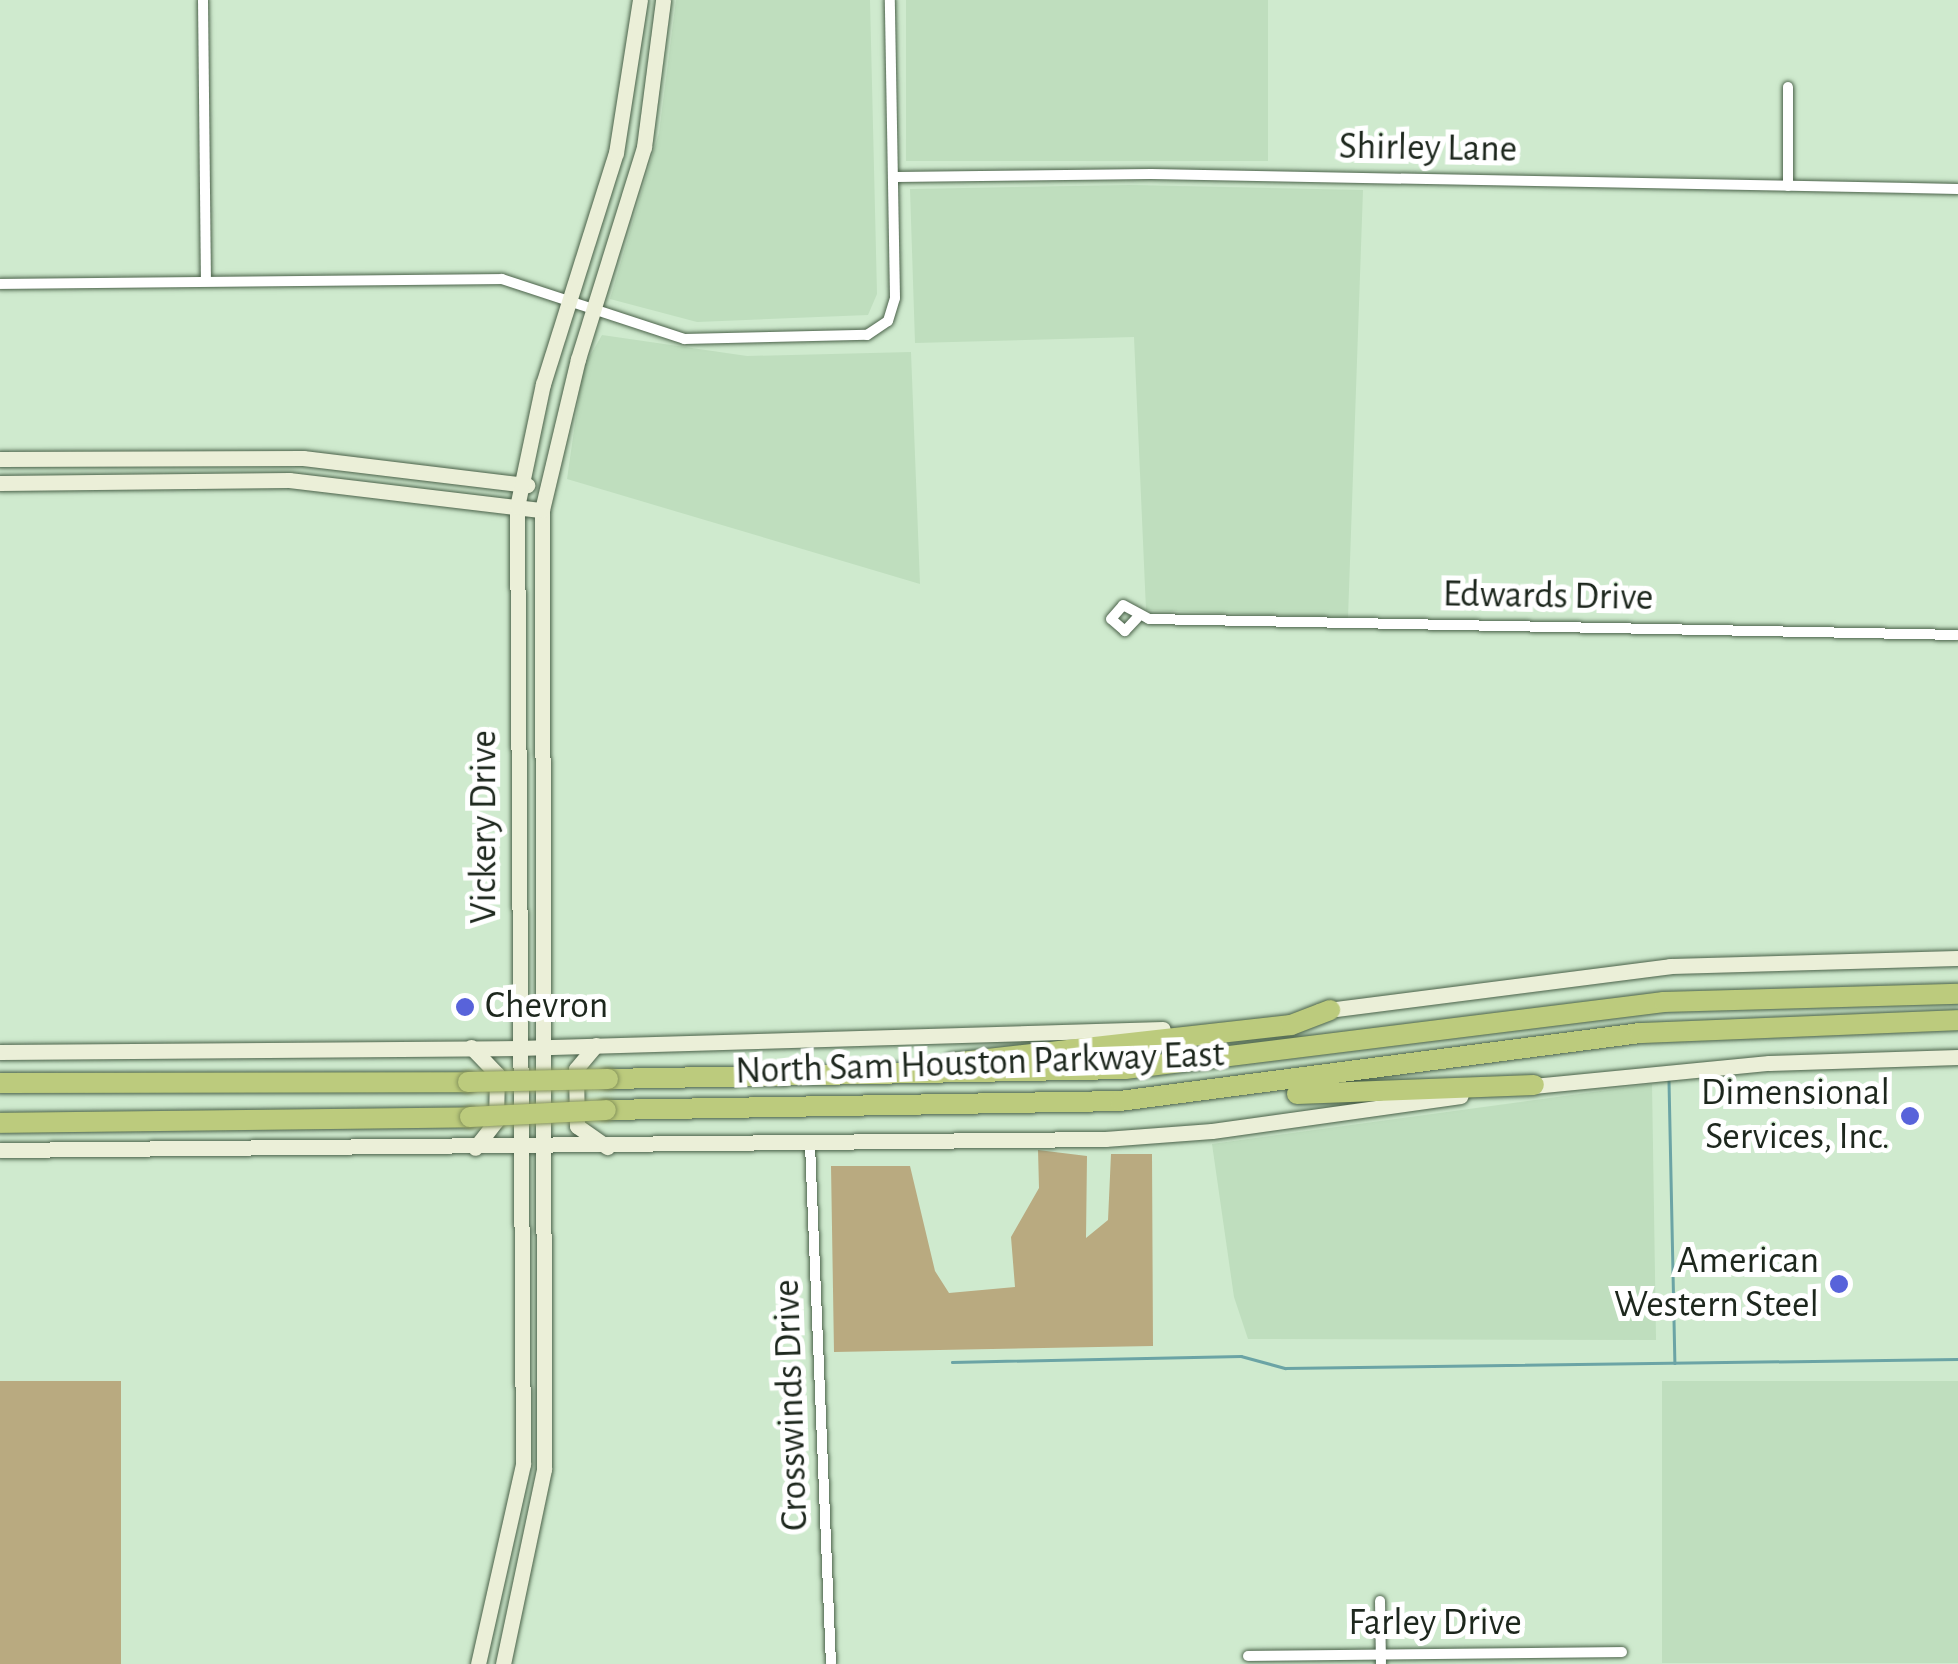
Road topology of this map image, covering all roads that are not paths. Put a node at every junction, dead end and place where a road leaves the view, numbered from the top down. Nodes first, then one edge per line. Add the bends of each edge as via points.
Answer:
1 (203, 0) edge
2 (640, 0) edge
3 (664, 0) edge
4 (890, 0) edge
5 (1788, 87) dead end
6 (896, 177) junction
7 (1788, 186) junction
8 (1958, 190) edge
9 (206, 281) junction
10 (0, 284) edge
11 (569, 303) junction
12 (592, 312) junction
13 (236, 458) junction
14 (64, 459) junction
15 (0, 460) edge
16 (372, 465) junction
17 (236, 480) junction
18 (0, 482) edge
19 (65, 482) junction
20 (522, 484) junction
21 (370, 487) junction
22 (546, 488) junction
23 (517, 507) junction
24 (542, 510) junction
25 (1137, 618) dead end
26 (518, 620) junction
27 (541, 620) junction
28 (1958, 635) edge
29 (517, 758) junction
30 (543, 758) junction
31 (1958, 958) edge
32 (1958, 981) edge
33 (1958, 994) edge
34 (1705, 1000) junction
35 (1330, 1010) junction
36 (1958, 1020) edge
37 (1769, 1025) junction
38 (1958, 1031) edge
39 (547, 1046) junction
40 (596, 1046) junction
41 (472, 1047) junction
42 (518, 1048) junction
43 (0, 1052) edge
44 (1958, 1057) edge
45 (801, 1077) junction
46 (0, 1083) edge
47 (1534, 1085) junction
48 (1160, 1098) junction
49 (0, 1127) edge
50 (810, 1144) junction
51 (546, 1146) junction
52 (607, 1147) junction
53 (475, 1148) junction
54 (522, 1148) junction
55 (0, 1150) edge
56 (524, 1311) junction
57 (546, 1312) junction
58 (506, 1562) junction
59 (525, 1568) junction
60 (1380, 1601) dead end
61 (1622, 1652) dead end
62 (1248, 1656) dead end
63 (1381, 1659) edge
64 (478, 1664) edge
65 (504, 1664) edge
66 (832, 1664) edge

1 - 9 street
2 - 11 main road, Vickery Drive via 616,153
3 - 12 main road, Vickery Drive via 644,148
4 - 6 street
5 - 7 street
6 - 7 street, Shirley Lane via 1151,174
6 - 12 street via 896,298 888,321 868,336 709,342 648,332
7 - 8 street, Shirley Lane
9 - 10 street
9 - 11 street via 502,279
11 - 12 street
11 - 20 main road, Vickery Drive
12 - 22 main road, Vickery Drive
13 - 14 main road
13 - 16 main road
13 - 17 main road
14 - 15 main road
14 - 19 main road
16 - 20 main road
16 - 21 main road
17 - 19 main road
17 - 21 main road
18 - 19 main road
20 - 22 main road
20 - 23 main road, Vickery Drive
21 - 23 main road
22 - 24 main road, Vickery Drive
23 - 24 main road
23 - 26 main road, Vickery Drive
24 - 27 main road, Vickery Drive
25 - 28 street, Edwards Drive
26 - 27 main road
26 - 29 main road, Vickery Drive
27 - 30 main road, Vickery Drive
29 - 30 main road
29 - 42 main road, Vickery Drive
30 - 39 main road, Vickery Drive
31 - 35 main road, North Sam Houston Parkway East via 1670,966
32 - 34 highway
33 - 34 highway, North Sam Houston Parkway East
34 - 45 highway, North Sam Houston Parkway East via 1535,1016 1204,1063
35 - 40 main road, North Sam Houston Parkway East via 1104,1036
35 - 45 highway via 1291,1025 1125,1048
36 - 37 highway, North Sam Houston Parkway East
37 - 38 highway
37 - 48 highway, North Sam Houston Parkway East via 1594,1038
39 - 40 main road, North Sam Houston Parkway East
39 - 42 main road, North Sam Houston Parkway East
39 - 51 main road, Vickery Drive
40 - 52 main road via 576,1069 577,1126
41 - 42 main road, North Sam Houston Parkway East
41 - 43 main road, North Sam Houston Parkway East
41 - 53 main road via 497,1074 496,1120
42 - 54 main road, Vickery Drive
44 - 47 main road, North Sam Houston Parkway East via 1769,1063
45 - 46 highway, North Sam Houston Parkway East, bridge
47 - 48 highway
47 - 50 main road, North Sam Houston Parkway East via 1211,1131
48 - 49 highway, North Sam Houston Parkway East, bridge
50 - 52 main road, North Sam Houston Parkway East
50 - 66 street, Crosswinds Drive
51 - 52 main road, North Sam Houston Parkway East
51 - 54 main road, North Sam Houston Parkway East
51 - 57 main road, Vickery Drive
53 - 54 main road, North Sam Houston Parkway East
53 - 55 main road, North Sam Houston Parkway East
54 - 56 main road, Vickery Drive
56 - 57 main road
56 - 58 main road, Vickery Drive via 523,1464
57 - 59 main road, Vickery Drive via 544,1469
58 - 59 main road
58 - 64 main road, Vickery Drive
59 - 65 main road, Vickery Drive
60 - 63 street
61 - 63 street, Farley Drive
62 - 63 street, Farley Drive

